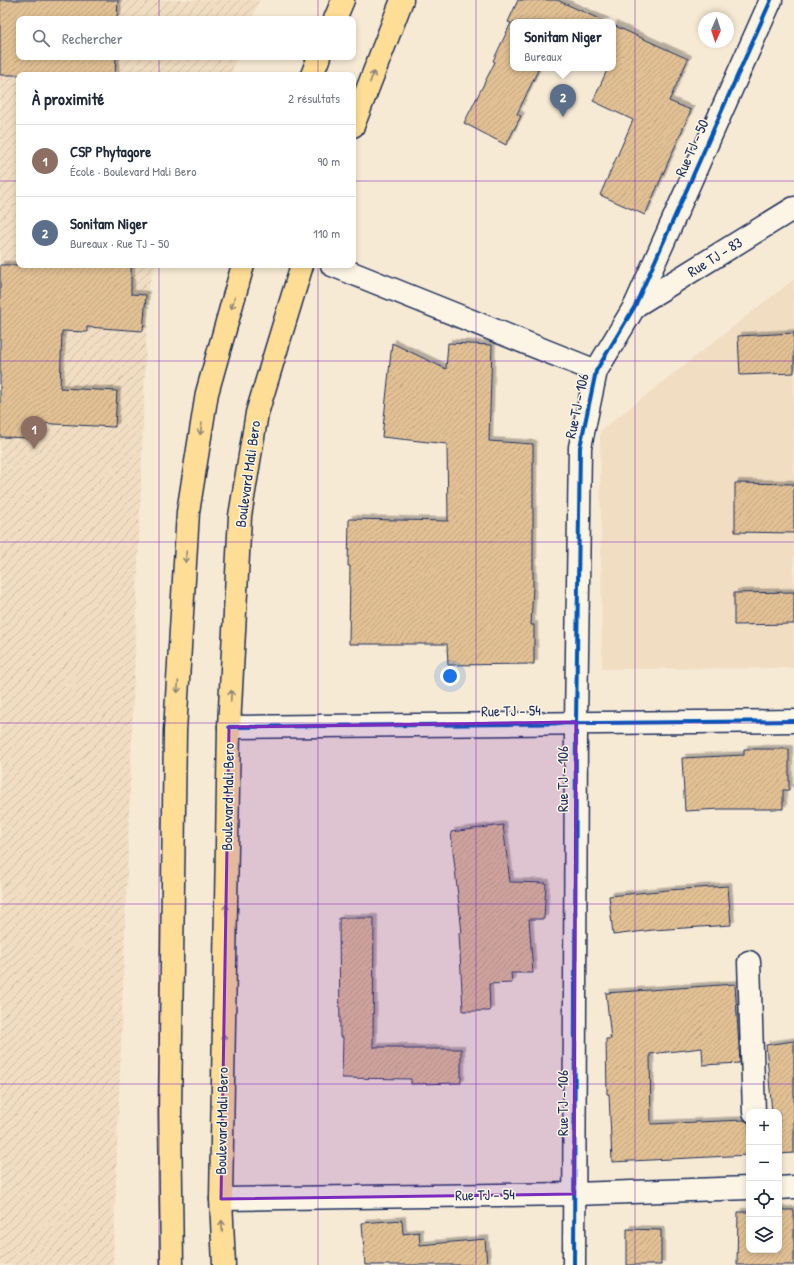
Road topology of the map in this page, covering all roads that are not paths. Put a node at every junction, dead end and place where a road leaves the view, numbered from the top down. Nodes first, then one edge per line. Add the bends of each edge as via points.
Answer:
1 (343, 0) edge
2 (402, 0) edge
3 (770, 0) edge
4 (336, 16) edge
5 (318, 60) edge
6 (313, 72) edge
7 (356, 118) edge
8 (794, 208) edge
9 (242, 268) edge
10 (301, 268) edge
11 (339, 268) edge
12 (635, 306) junction
13 (596, 371) junction
14 (794, 721) edge
15 (576, 722) junction
16 (229, 727) junction
17 (749, 962) dead end
18 (754, 1109) edge
19 (794, 1187) edge
20 (746, 1188) edge
21 (782, 1188) edge
22 (574, 1194) junction
23 (221, 1199) junction
24 (172, 1265) edge
25 (224, 1265) edge
26 (574, 1265) edge

1 - 4 main road
7 -> 2 main road
3 - 12 street, Rue TJ - 50
5 - 6 main road
8 - 12 street, Rue TJ - 83
9 -> 24 main road via 207,393 188,512 175,731 170,1112
16 -> 10 main road, Boulevard Mali Bero via 240,516 257,413
11 - 13 street
12 - 13 street, Rue TJ - 106
13 - 15 street, Rue TJ - 106 via 580,447
14 - 15 street, Rue TJ - 54
15 - 16 street, Rue TJ - 54
15 - 22 street, Rue TJ - 106
23 -> 16 main road, Boulevard Mali Bero
17 - 18 street
19 - 21 street
20 - 22 street, Rue TJ - 54
22 - 23 street, Rue TJ - 54
22 - 26 street, Rue TJ - 106
25 -> 23 main road, Boulevard Mali Bero

